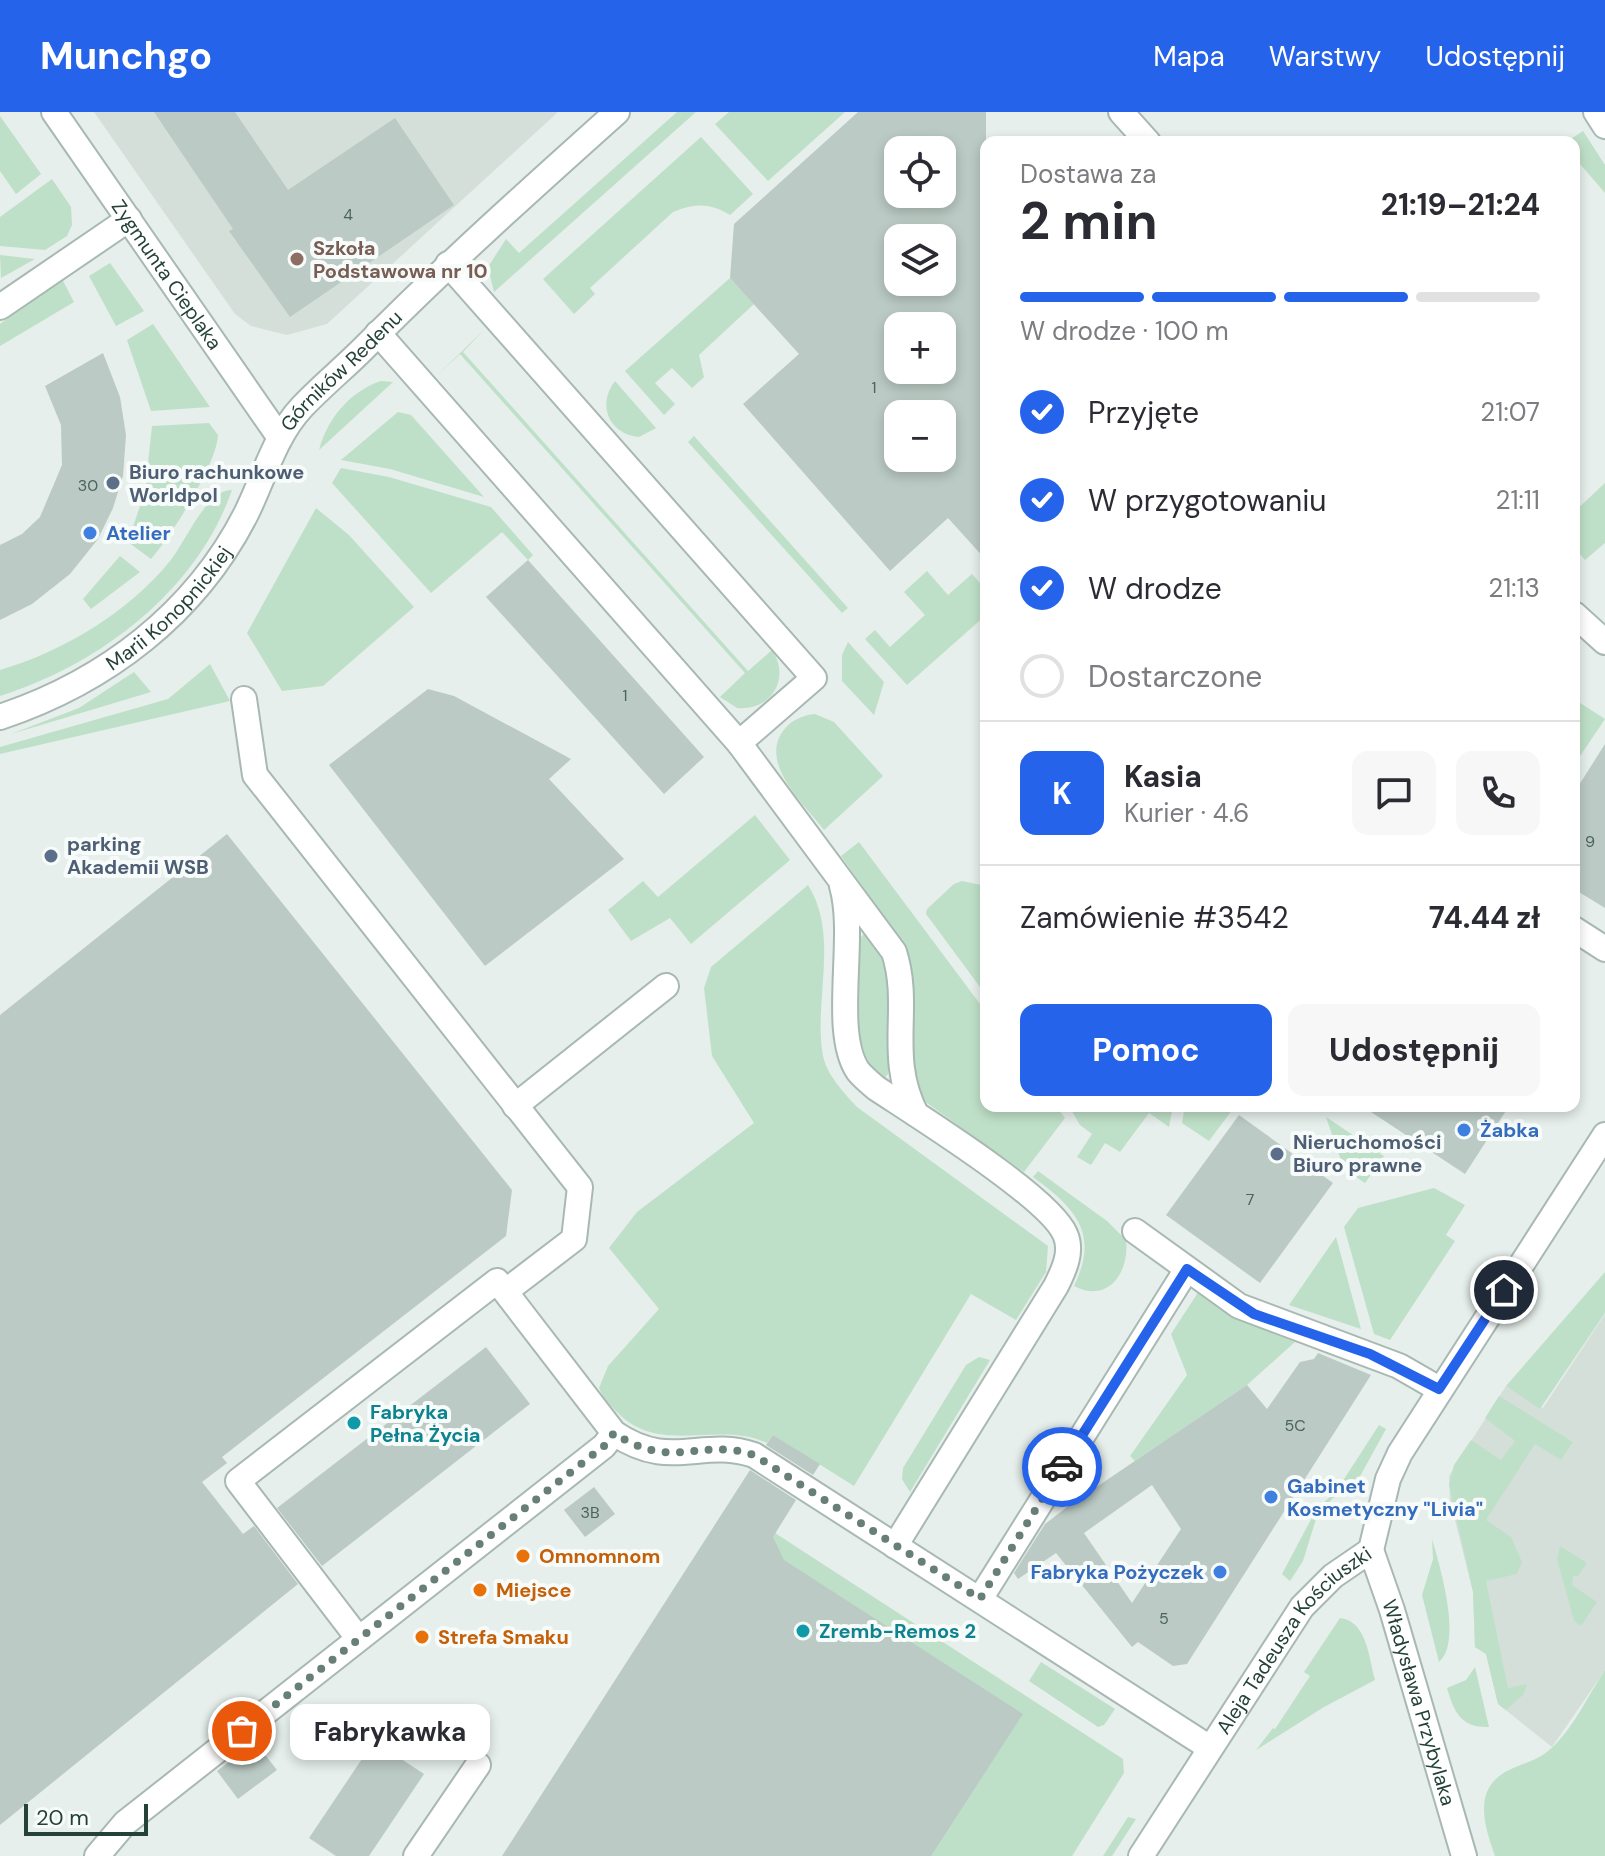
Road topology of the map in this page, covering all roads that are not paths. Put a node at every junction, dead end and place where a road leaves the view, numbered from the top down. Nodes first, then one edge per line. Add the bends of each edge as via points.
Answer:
1 (54, 112) edge
2 (617, 112) edge
3 (1121, 112) edge
4 (1596, 112) edge
5 (1605, 126) edge
6 (1143, 136) edge
7 (129, 219) junction
8 (448, 264) junction
9 (0, 307) edge
10 (378, 333) junction
11 (280, 438) junction
12 (1580, 619) edge
13 (1605, 642) edge
14 (244, 699) dead end
15 (0, 717) edge
16 (739, 743) junction
17 (839, 876) junction
18 (1580, 933) edge
19 (1605, 949) edge
20 (666, 986) dead end
21 (515, 1106) junction
22 (916, 1114) junction
23 (1605, 1135) edge
24 (1135, 1231) dead end
25 (1187, 1269) junction
26 (506, 1291) junction
27 (1439, 1389) junction
28 (614, 1433) junction
29 (895, 1546) junction
30 (1371, 1550) junction
31 (980, 1599) junction
32 (358, 1638) junction
33 (1210, 1748) junction
34 (478, 1765) dead end
35 (97, 1856) edge
36 (416, 1856) edge
37 (1141, 1856) edge
38 (1464, 1856) edge

1 - 7 street, Zygmunta Cieplaka
2 - 8 street, Górników Redenu
3 - 6 street
4 - 5 street
7 - 9 street
7 - 11 street, Zygmunta Cieplaka
8 - 10 street, Górników Redenu
8 - 16 street via 814,678
10 - 11 street, Górników Redenu via 303,406
10 - 16 street
11 - 15 street, Marii Konopnickiej via 234,535 200,586 173,614 94,677
12 - 13 street
14 - 21 street via 255,775
16 - 17 street
17 - 22 street via 894,952 899,1066
17 - 22 street via 847,916 851,1054 876,1088
18 - 19 street
20 - 21 street
21 - 26 street via 580,1187 574,1239
22 - 29 street via 1051,1211 1069,1251 1056,1286
23 - 27 street, Aleja Tadeusza Kościuszki
24 - 25 street
25 - 27 street via 1254,1314 1370,1354
25 - 31 street
26 - 28 street
26 - 32 street via 497,1281 238,1481
27 - 30 street, Aleja Tadeusza Kościuszki via 1388,1479
28 - 29 street via 649,1452 730,1449 754,1455
28 - 32 street
29 - 31 street
30 - 33 street, Aleja Tadeusza Kościuszki via 1333,1576 1302,1607
30 - 38 street, Władysława Przybylaka
31 - 33 street
32 - 35 street via 125,1823
33 - 37 street, Aleja Tadeusza Kościuszki
34 - 36 street

